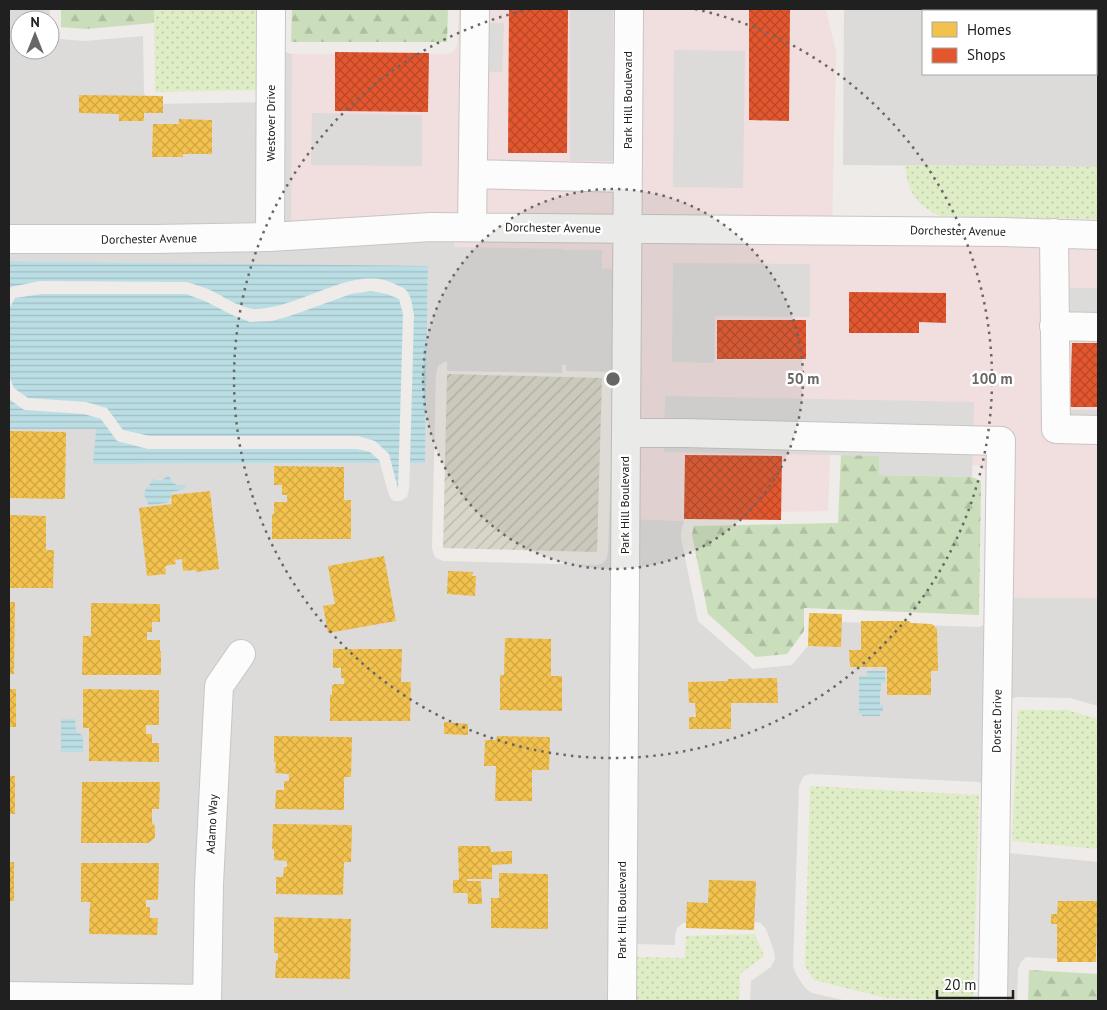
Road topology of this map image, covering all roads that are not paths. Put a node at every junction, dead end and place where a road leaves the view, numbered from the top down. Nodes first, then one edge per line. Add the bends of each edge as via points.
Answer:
1 (271, 9) edge
2 (475, 9) edge
3 (629, 9) edge
4 (473, 174) junction
5 (627, 178) junction
6 (472, 227) junction
7 (627, 229) junction
8 (1054, 233) junction
9 (1098, 235) edge
10 (270, 237) junction
11 (9, 239) edge
12 (1054, 326) junction
13 (1098, 327) edge
14 (1098, 430) edge
15 (626, 434) junction
16 (241, 654) dead end
17 (9, 996) edge
18 (208, 1000) edge
19 (622, 1001) edge
20 (993, 1001) edge

1 - 10 street, Westover Drive
2 - 4 street
3 - 5 street, Park Hill Boulevard
4 - 5 street
4 - 6 street
5 - 7 street, Park Hill Boulevard
6 - 7 street, Dorchester Avenue
6 - 10 street, Dorchester Avenue
7 - 8 street, Dorchester Avenue
7 - 15 street, Park Hill Boulevard
8 - 9 street, Dorchester Avenue
8 - 12 street
10 - 11 street, Dorchester Avenue
12 - 13 street
12 - 14 street via 1056,429
15 - 19 street, Park Hill Boulevard
15 - 20 street, Dorset Drive via 1001,441
16 - 18 street, Adamo Way via 219,686 209,884
17 - 18 street

